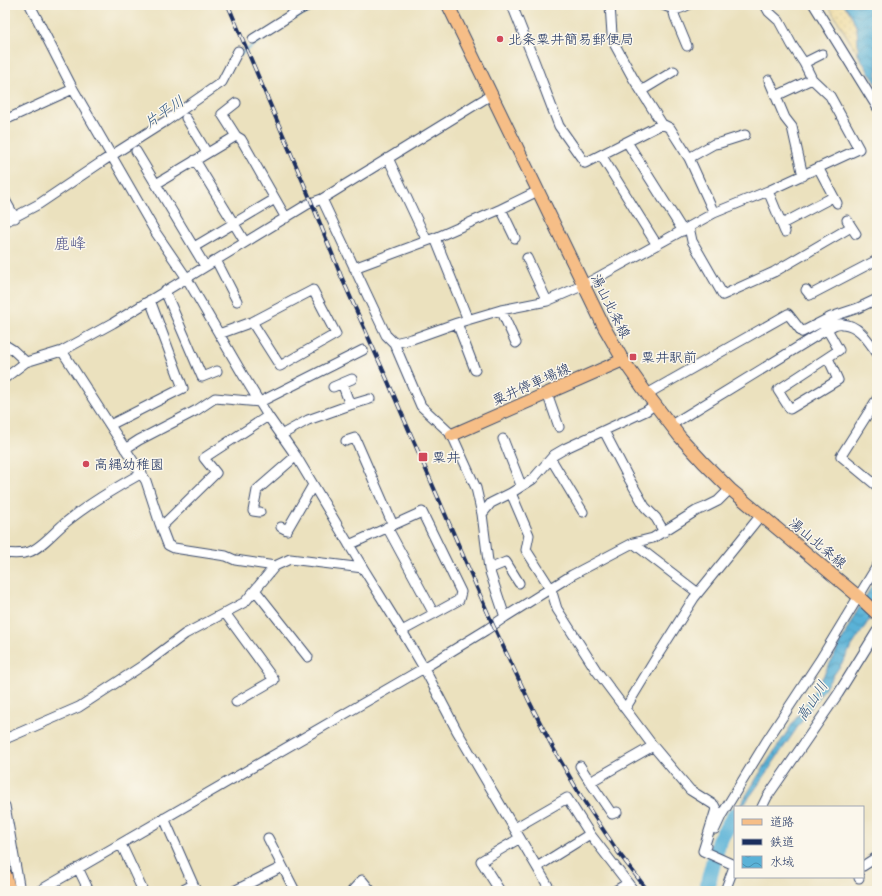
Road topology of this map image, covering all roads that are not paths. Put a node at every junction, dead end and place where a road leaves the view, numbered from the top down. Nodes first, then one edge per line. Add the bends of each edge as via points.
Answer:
1 (30, 5) edge
2 (309, 5) edge
3 (448, 5) edge
4 (512, 5) edge
5 (610, 5) edge
6 (663, 5) edge
7 (688, 5) edge
8 (765, 5) edge
9 (814, 5) edge
10 (672, 9) junction
11 (253, 39) dead end
12 (687, 46) dead end
13 (238, 50) dead end
14 (822, 54) dead end
15 (804, 63) junction
16 (674, 71) dead end
17 (812, 79) junction
18 (769, 80) dead end
19 (73, 89) junction
20 (641, 91) junction
21 (491, 95) junction
22 (776, 96) junction
23 (236, 103) dead end
24 (877, 107) edge
25 (186, 118) dead end
26 (5, 120) edge
27 (662, 124) junction
28 (745, 135) dead end
29 (236, 136) junction
30 (627, 142) junction
31 (136, 151) dead end
32 (206, 153) junction
33 (601, 155) junction
34 (113, 157) junction
35 (388, 158) junction
36 (689, 158) junction
37 (195, 160) junction
38 (818, 169) junction
39 (803, 176) junction
40 (156, 184) junction
41 (538, 191) junction
42 (768, 191) junction
43 (276, 199) junction
44 (322, 199) junction
45 (5, 200) edge
46 (501, 209) junction
47 (714, 213) junction
48 (15, 218) junction
49 (286, 218) junction
50 (5, 222) edge
51 (234, 224) junction
52 (851, 227) dead end
53 (686, 229) junction
54 (515, 238) dead end
55 (431, 240) junction
56 (245, 242) junction
57 (657, 245) junction
58 (194, 247) junction
59 (527, 258) dead end
60 (216, 260) junction
61 (876, 262) edge
62 (206, 266) junction
63 (354, 268) junction
64 (186, 277) junction
65 (584, 285) junction
66 (806, 290) dead end
67 (165, 291) junction
68 (877, 299) edge
69 (150, 300) junction
70 (237, 301) dead end
71 (547, 301) junction
72 (501, 310) junction
73 (468, 320) junction
74 (252, 322) junction
75 (457, 323) junction
76 (825, 325) junction
77 (219, 334) junction
78 (394, 343) junction
79 (516, 343) dead end
80 (5, 345) edge
81 (363, 350) dead end
82 (62, 351) junction
83 (877, 353) edge
84 (828, 358) junction
85 (623, 360) junction
86 (26, 362) junction
87 (475, 370) dead end
88 (217, 371) dead end
89 (5, 378) edge
90 (352, 379) dead end
91 (342, 383) junction
92 (333, 387) dead end
93 (547, 393) junction
94 (647, 394) junction
95 (370, 399) dead end
96 (260, 402) junction
97 (876, 404) edge
98 (350, 405) junction
99 (654, 405) junction
100 (268, 416) junction
101 (110, 425) junction
102 (671, 425) junction
103 (560, 427) dead end
104 (604, 430) junction
105 (281, 435) junction
106 (452, 435) junction
107 (503, 440) dead end
108 (346, 441) dead end
109 (125, 450) junction
110 (296, 456) junction
111 (551, 459) junction
112 (142, 473) junction
113 (875, 481) edge
114 (313, 485) junction
115 (522, 486) junction
116 (730, 489) junction
117 (511, 492) junction
118 (260, 512) dead end
119 (582, 512) dead end
120 (482, 514) junction
121 (761, 516) junction
122 (390, 526) junction
123 (161, 527) junction
124 (281, 527) dead end
125 (664, 532) junction
126 (633, 543) junction
127 (349, 545) junction
128 (5, 553) edge
129 (276, 566) junction
130 (877, 566) edge
131 (363, 568) junction
132 (489, 568) junction
133 (519, 583) dead end
134 (550, 589) junction
135 (255, 590) junction
136 (698, 593) junction
137 (860, 598) junction
138 (225, 613) junction
139 (434, 614) junction
140 (877, 614) edge
141 (504, 617) junction
142 (402, 631) junction
143 (877, 631) edge
144 (308, 657) dead end
145 (424, 668) junction
146 (236, 702) dead end
147 (625, 709) junction
148 (5, 739) edge
149 (653, 746) junction
150 (580, 766) dead end
151 (590, 782) junction
152 (5, 806) edge
153 (762, 806) edge
154 (617, 812) dead end
155 (164, 818) junction
156 (515, 828) junction
157 (590, 834) junction
158 (268, 838) dead end
159 (520, 838) junction
160 (121, 844) junction
161 (706, 852) junction
162 (877, 857) edge
163 (733, 864) edge
164 (864, 865) edge
165 (282, 866) junction
166 (537, 867) junction
167 (78, 868) junction
168 (5, 875) edge
169 (628, 883) junction
170 (195, 888) edge
171 (9, 891) edge
172 (20, 891) edge
173 (39, 891) edge
174 (89, 891) edge
175 (143, 891) edge
176 (181, 891) edge
177 (234, 891) edge
178 (295, 891) edge
179 (352, 891) edge
180 (371, 891) edge
181 (500, 891) edge
182 (551, 891) edge
183 (615, 891) edge
184 (634, 891) edge
185 (726, 891) edge

1 - 19 street
2 - 11 street
3 - 21 main road, 湯山北条線
4 - 33 street via 559,126 585,163
5 - 20 street via 615,45
6 - 10 street
7 - 10 street
8 - 15 street via 779,21
9 - 24 street
10 - 12 street
13 - 34 street via 222,82
14 - 15 street
15 - 17 street
16 - 20 street
17 - 22 street
17 - 38 street via 830,96 859,150
18 - 22 street
19 - 26 street
19 - 34 street
20 - 27 street
21 - 35 street
21 - 41 main road, 湯山北条線
22 - 39 street via 792,128
23 - 29 street via 222,114
25 - 32 street
27 - 30 street
27 - 36 street via 670,128
28 - 36 street via 714,144
29 - 32 street
29 - 43 street via 241,139
30 - 33 street
30 - 53 street
31 - 40 street
32 - 37 street
33 - 57 street
34 - 48 street
34 - 64 street via 156,233
35 - 44 street
35 - 55 street
36 - 47 street
37 - 40 street
37 - 51 street
38 - 39 street
38 - 42 street via 835,200 784,228
39 - 42 street
40 - 58 street
41 - 46 street
41 - 65 main road, 湯山北条線
42 - 47 street
43 - 49 street
43 - 51 street
44 - 49 street via 308,204
44 - 63 street
45 - 48 street
46 - 54 street
46 - 55 street
47 - 53 street
48 - 50 street
49 - 56 street
51 - 56 street
51 - 58 street
52 - 53 street via 774,272 723,295
53 - 57 street
55 - 63 street
55 - 73 street
56 - 60 street
57 - 65 street
58 - 62 street
59 - 71 street
60 - 62 street
60 - 70 street
61 - 66 street via 810,295
62 - 64 street
63 - 78 street via 386,335
64 - 67 street
64 - 77 street
65 - 71 street
65 - 85 main road, 湯山北条線
67 - 69 street
67 - 88 street via 202,377
68 - 76 street via 831,317
69 - 82 street
69 - 101 street via 183,388
71 - 72 street
72 - 73 street
72 - 79 street
73 - 75 street
74 - 74 street via 313,290 336,334 280,366
74 - 77 street
75 - 78 street
75 - 87 street
76 - 83 street via 842,323 850,326 865,337
76 - 84 street via 839,350
76 - 94 street via 802,332 788,314
76 - 102 street
77 - 96 street
78 - 106 street via 421,406
80 - 86 street
81 - 96 street
82 - 86 street
82 - 101 street
84 - 84 street via 778,390 790,409 838,380
85 - 93 main road, 粟井停車場線
85 - 94 main road, 湯山北条線
86 - 89 street
90 - 91 street
91 - 92 street
91 - 98 street
93 - 103 street
93 - 106 main road, 粟井停車場線
94 - 99 main road, 湯山北条線
95 - 98 street
96 - 100 street
96 - 109 street via 215,398
97 - 113 street via 841,456
98 - 105 street via 308,420
99 - 102 main road, 湯山北条線
99 - 104 street
100 - 105 street
100 - 123 street via 204,458 216,473
101 - 109 street
102 - 116 main road, 湯山北条線
104 - 111 street via 566,448
104 - 125 street via 645,506
105 - 110 street
106 - 120 street via 476,488
107 - 115 street
108 - 122 street via 355,438
109 - 112 street
110 - 114 street
110 - 118 street via 256,490 253,511
111 - 115 street via 533,479
111 - 119 street
112 - 123 street
112 - 128 street via 65,523 30,552
114 - 124 street via 288,530
114 - 127 street
115 - 117 street
116 - 121 main road, 湯山北条線
116 - 125 street via 718,501 696,511
117 - 120 street via 491,503
117 - 134 street via 529,535 526,550
120 - 132 street
121 - 136 street
121 - 137 main road, 湯山北条線
122 - 127 street
122 - 139 street
122 - 139 street via 422,512 461,592 459,600
123 - 129 street via 168,545 174,548
125 - 126 street
126 - 134 street
126 - 136 street
127 - 131 street
129 - 131 street via 290,559
129 - 135 street
130 - 137 street
131 - 142 street
132 - 133 street via 506,562
132 - 141 street
134 - 141 street
134 - 147 street via 557,609 596,670
135 - 138 street via 244,602
135 - 144 street
136 - 147 street
137 - 140 main road, 湯山北条線
137 - 161 street via 721,816
138 - 146 street via 274,680
138 - 148 street via 185,634 145,664 79,707
139 - 142 street
141 - 145 street
142 - 145 street
143 - 153 street
145 - 155 street
145 - 156 street via 457,731
147 - 149 street
149 - 151 street
149 - 161 street via 690,790 714,805 716,809
150 - 151 street
151 - 154 street via 612,814
152 - 172 street
155 - 160 street
155 - 170 street
156 - 157 street via 567,798
156 - 159 street
157 - 166 street
157 - 169 street
158 - 165 street
159 - 166 street
159 - 181 street via 482,861
160 - 167 street
160 - 175 street
161 - 163 street
162 - 164 street
163 - 185 street
165 - 177 street
165 - 178 street
166 - 182 street
167 - 173 street
167 - 174 street
168 - 171 highway
169 - 183 street
169 - 184 street
170 - 176 street
179 - 180 street via 362,880

